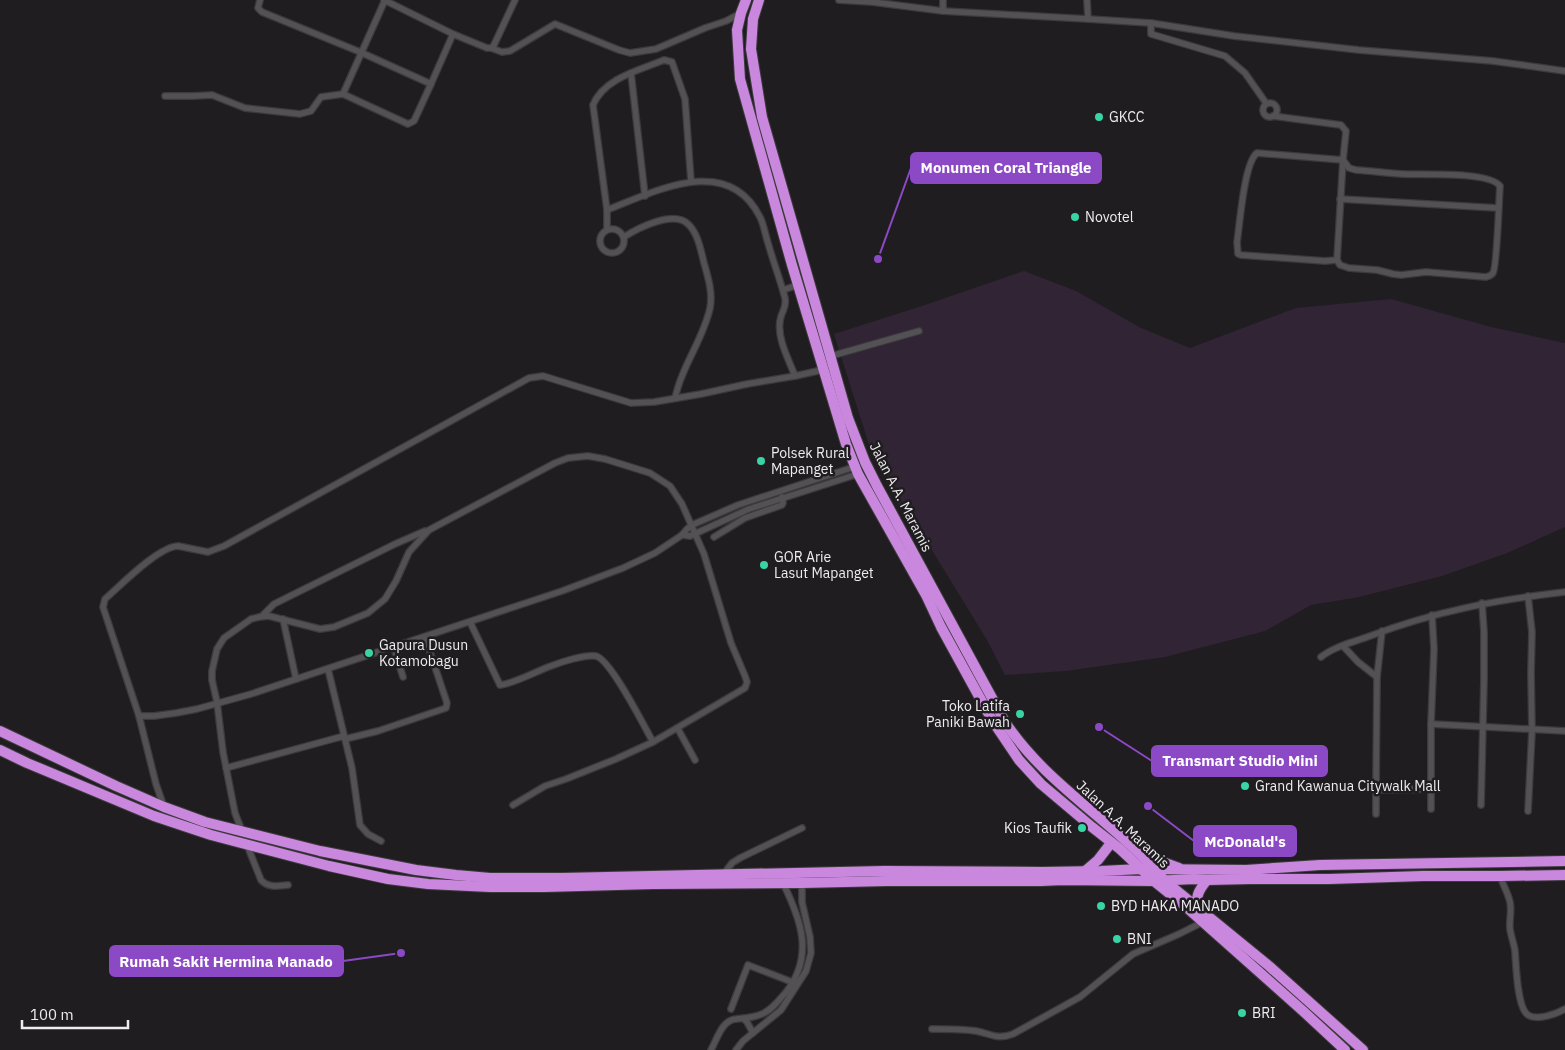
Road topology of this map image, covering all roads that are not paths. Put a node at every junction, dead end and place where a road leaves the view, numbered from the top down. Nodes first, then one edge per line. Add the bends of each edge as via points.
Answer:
1 (260, 0) edge
2 (385, 0) edge
3 (746, 0) edge
4 (759, 0) edge
5 (839, 0) edge
6 (910, 0) edge
7 (943, 0) edge
8 (1087, 0) edge
9 (513, 1) edge
10 (872, 1) edge
11 (910, 8) junction
12 (944, 11) junction
13 (741, 13) junction
14 (1088, 18) junction
15 (1151, 23) junction
16 (453, 34) junction
17 (491, 48) junction
18 (360, 52) junction
19 (1565, 71) edge
20 (631, 73) junction
21 (431, 84) junction
22 (343, 94) junction
23 (166, 96) dead end
24 (1266, 103) junction
25 (1273, 116) junction
26 (1343, 160) junction
27 (691, 181) junction
28 (645, 196) junction
29 (1340, 199) junction
30 (1498, 208) junction
31 (607, 210) junction
32 (607, 230) junction
33 (624, 237) junction
34 (1337, 260) junction
35 (798, 285) junction
36 (782, 290) junction
37 (919, 331) dead end
38 (830, 356) junction
39 (822, 370) junction
40 (795, 376) junction
41 (675, 398) junction
42 (867, 465) junction
43 (857, 470) junction
44 (782, 497) junction
45 (692, 525) junction
46 (429, 530) junction
47 (696, 534) junction
48 (682, 536) junction
49 (714, 536) dead end
50 (1565, 592) edge
51 (1528, 596) junction
52 (1482, 604) junction
53 (1432, 615) junction
54 (262, 616) junction
55 (282, 619) junction
56 (470, 622) junction
57 (1382, 631) junction
58 (424, 637) junction
59 (1343, 646) junction
60 (394, 648) junction
61 (1321, 657) dead end
62 (328, 669) junction
63 (403, 677) dead end
64 (1376, 677) junction
65 (296, 679) junction
66 (217, 702) junction
67 (139, 716) junction
68 (1431, 724) junction
69 (678, 728) junction
70 (1483, 728) junction
71 (1532, 730) junction
72 (0, 731) edge
73 (1565, 731) edge
74 (344, 738) junction
75 (653, 742) junction
76 (0, 750) edge
77 (695, 760) dead end
78 (226, 768) junction
79 (1431, 788) junction
80 (1376, 790) junction
81 (513, 805) dead end
82 (1481, 805) dead end
83 (164, 807) junction
84 (1431, 809) dead end
85 (1528, 811) dead end
86 (1376, 814) dead end
87 (802, 828) dead end
88 (242, 831) junction
89 (381, 841) dead end
90 (1111, 843) junction
91 (246, 845) junction
92 (1140, 854) junction
93 (1565, 861) edge
94 (1141, 869) junction
95 (1156, 870) junction
96 (1185, 870) junction
97 (1084, 872) junction
98 (723, 875) junction
99 (1565, 875) edge
100 (1042, 876) junction
101 (1500, 876) junction
102 (1207, 880) junction
103 (1154, 881) junction
104 (1165, 881) junction
105 (783, 883) junction
106 (802, 883) junction
107 (288, 885) dead end
108 (1197, 907) junction
109 (1203, 922) junction
110 (792, 982) junction
111 (731, 1009) dead end
112 (1565, 1009) edge
113 (744, 1019) junction
114 (932, 1029) dead end
115 (753, 1033) junction
116 (711, 1050) edge
117 (736, 1050) edge
118 (1345, 1050) edge
119 (1363, 1050) edge

1 - 18 street via 258,8 262,12
2 - 16 street
2 - 18 street
3 - 13 highway
4 - 38 highway, Jalan A.A. Maramis via 750,49 762,117
5 - 10 street
6 - 11 street
7 - 12 street
8 - 14 street
9 - 17 street
10 - 11 street
11 - 12 street
12 - 14 street
13 - 17 street via 656,49 630,53 555,24 510,50 502,52
13 - 35 highway via 737,37 740,79
14 - 15 street
15 - 19 street via 1234,36
15 - 24 street via 1151,34 1216,52 1232,60
16 - 17 street
16 - 21 street
18 - 21 street
18 - 22 street
20 - 27 street via 664,60 672,62 685,99
20 - 28 street
20 - 31 street via 601,92 593,105
21 - 22 street via 414,122 408,124
22 - 23 street via 321,97 311,111 300,114 245,108 212,94
24 - 25 street via 1264,113
24 - 25 street via 1275,105 1277,111
25 - 26 street via 1341,126 1346,131
26 - 29 street
26 - 30 street via 1356,170 1471,176 1493,181 1500,186
26 - 34 street via 1256,154 1247,170 1237,242 1237,252 1241,255
27 - 28 street
27 - 36 street via 724,184 746,196 762,219
28 - 31 street
29 - 30 street
29 - 34 street
30 - 34 street via 1494,272 1486,277 1418,272 1401,275 1349,268
31 - 32 street
32 - 33 street via 617,230
32 - 33 street via 600,243 610,253 620,251
33 - 41 street via 655,222 681,220 694,232 700,247 710,284 710,308
35 - 36 street
35 - 39 highway
36 - 40 street via 786,306 780,321 780,333
37 - 38 street
38 - 42 highway, Jalan A.A. Maramis via 848,418
39 - 40 street
39 - 43 highway
40 - 41 street
41 - 67 street via 632,403 543,376 529,378 224,546 208,552 178,546 161,551 105,599 104,607
42 - 43 street
42 - 92 highway, Jalan A.A. Maramis via 1015,738 1047,773
43 - 44 street
43 - 45 street via 746,502
43 - 90 highway via 999,732 1041,784
44 - 47 street
44 - 49 street via 782,505 745,518
45 - 46 street via 670,486 660,478 613,462 578,456 555,463
45 - 47 street
45 - 48 street
46 - 54 street via 274,604
46 - 55 street via 409,552 385,599 368,612 320,629
47 - 48 street
47 - 69 street via 747,682 745,688
48 - 56 street via 623,568
50 - 51 street
51 - 52 street
51 - 71 street via 1532,632
52 - 53 street
52 - 70 street
53 - 57 street
53 - 68 street
54 - 55 street
54 - 66 street via 237,628 224,638 217,649 212,680
55 - 65 street
56 - 58 street
56 - 75 street via 500,685 566,661 591,656 602,659
57 - 59 street
57 - 64 street
58 - 60 street
58 - 74 street via 446,708
59 - 61 street
59 - 64 street
60 - 62 street
60 - 63 street
62 - 65 street
62 - 74 street
64 - 80 street
65 - 66 street
66 - 67 street via 176,713
66 - 78 street
67 - 83 street
68 - 70 street
68 - 79 street
69 - 75 street
69 - 77 street
70 - 71 street
70 - 82 street
71 - 73 street
71 - 85 street
72 - 83 highway
74 - 78 street
74 - 89 street via 360,825
75 - 81 street via 616,760 545,786
76 - 91 highway via 154,816
78 - 88 street
79 - 80 street
79 - 84 street
80 - 86 street
83 - 88 highway
87 - 98 street via 740,858
88 - 98 highway via 329,853 456,875 490,878
90 - 94 highway
90 - 97 highway
91 - 105 highway via 388,879 447,886
91 - 107 street via 264,883
92 - 95 highway, Jalan A.A. Maramis
92 - 96 highway
93 - 96 highway
94 - 95 highway
94 - 97 highway
94 - 103 highway
95 - 96 highway
95 - 104 highway, Jalan A.A. Maramis
97 - 100 highway
98 - 100 highway via 884,871
99 - 101 highway
100 - 103 highway via 1063,880
100 - 106 highway
101 - 102 highway
101 - 112 street via 1510,901 1510,927 1524,1011 1528,1016 1538,1017
102 - 104 highway
102 - 108 highway via 1198,892
103 - 104 highway
103 - 109 highway
104 - 108 highway, Jalan A.A. Maramis
105 - 106 highway
105 - 110 street via 798,917 803,941 802,955
106 - 115 street via 811,953 806,971 781,1010
108 - 119 highway, Jalan A.A. Maramis
109 - 114 street via 1133,954 1080,997 1014,1034 997,1037 974,1031
109 - 118 highway
110 - 111 street via 748,965
110 - 113 street via 767,1011
113 - 115 street
113 - 116 street via 724,1024
115 - 117 street

